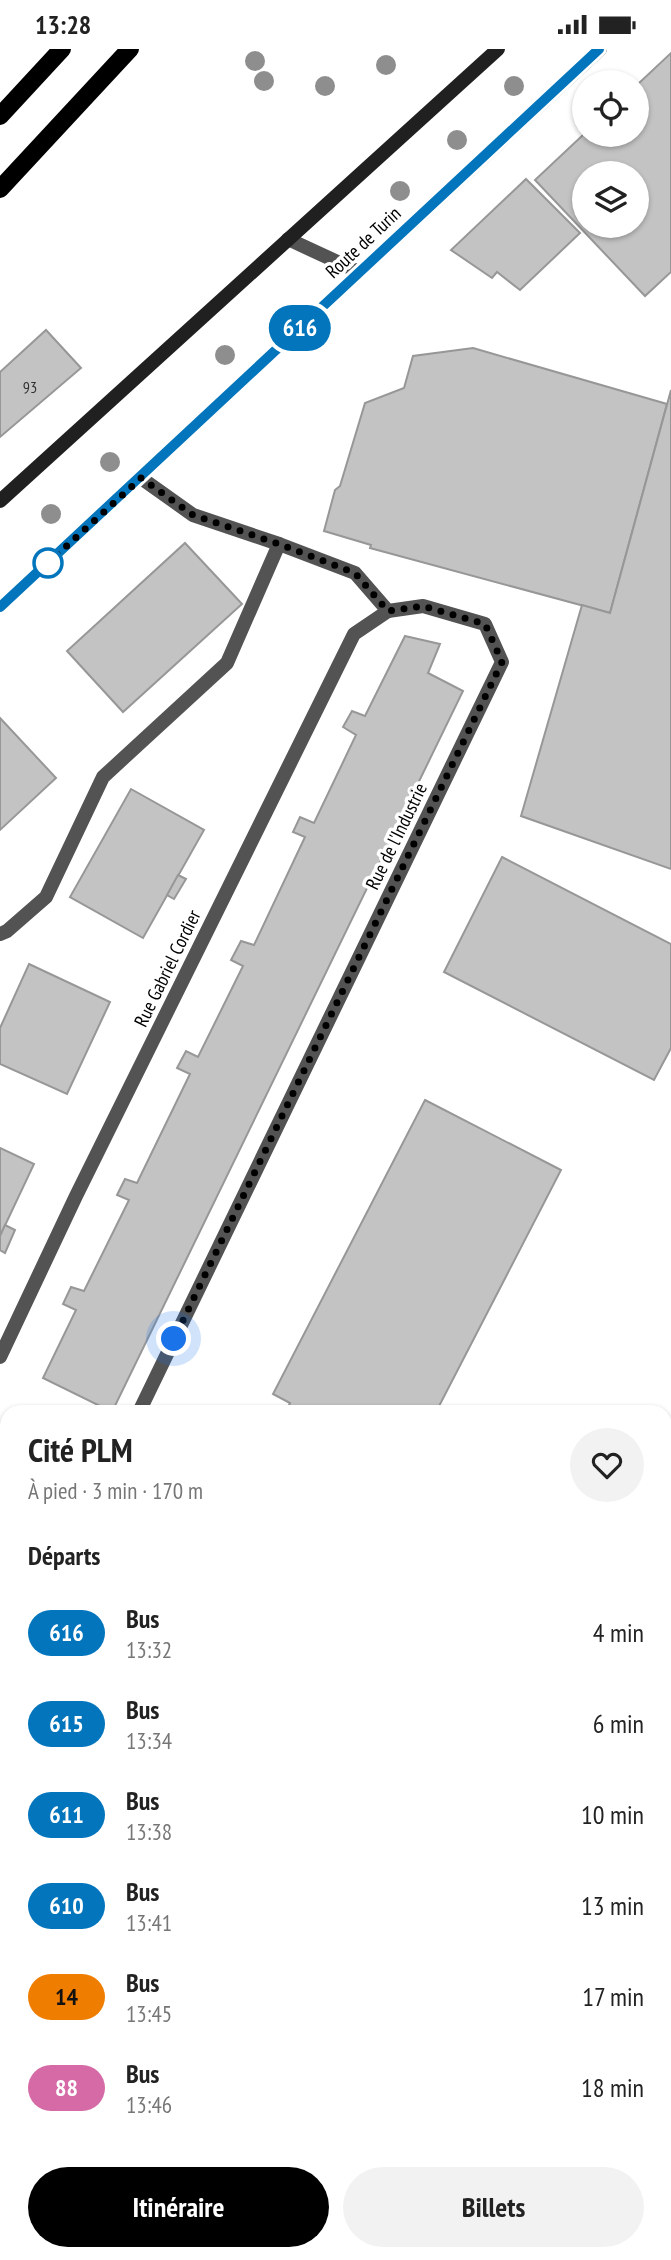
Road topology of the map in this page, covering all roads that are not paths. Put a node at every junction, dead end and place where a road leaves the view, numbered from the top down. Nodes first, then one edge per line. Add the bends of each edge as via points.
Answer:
1 (62, 49) edge
2 (130, 49) edge
3 (498, 49) edge
4 (600, 49) edge
5 (0, 116) edge
6 (0, 189) edge
7 (288, 239) junction
8 (359, 272) junction
9 (141, 478) junction
10 (0, 501) edge
11 (279, 544) junction
12 (0, 607) edge
13 (388, 611) junction
14 (0, 934) edge
15 (0, 1357) edge
16 (142, 1405) edge

1 - 5 main road
2 - 6 main road
3 - 7 main road
4 - 8 main road, Route de Turin
7 - 8 street
7 - 10 main road
8 - 9 main road, Route de Turin
9 - 11 street via 193,515
9 - 12 main road, Route de Turin
11 - 13 street via 355,573
11 - 14 street via 227,663 103,777 46,897
13 - 15 street, Rue Gabriel Cordier via 354,634
13 - 16 street, Rue de l'Industrie via 423,606 485,624 502,662

